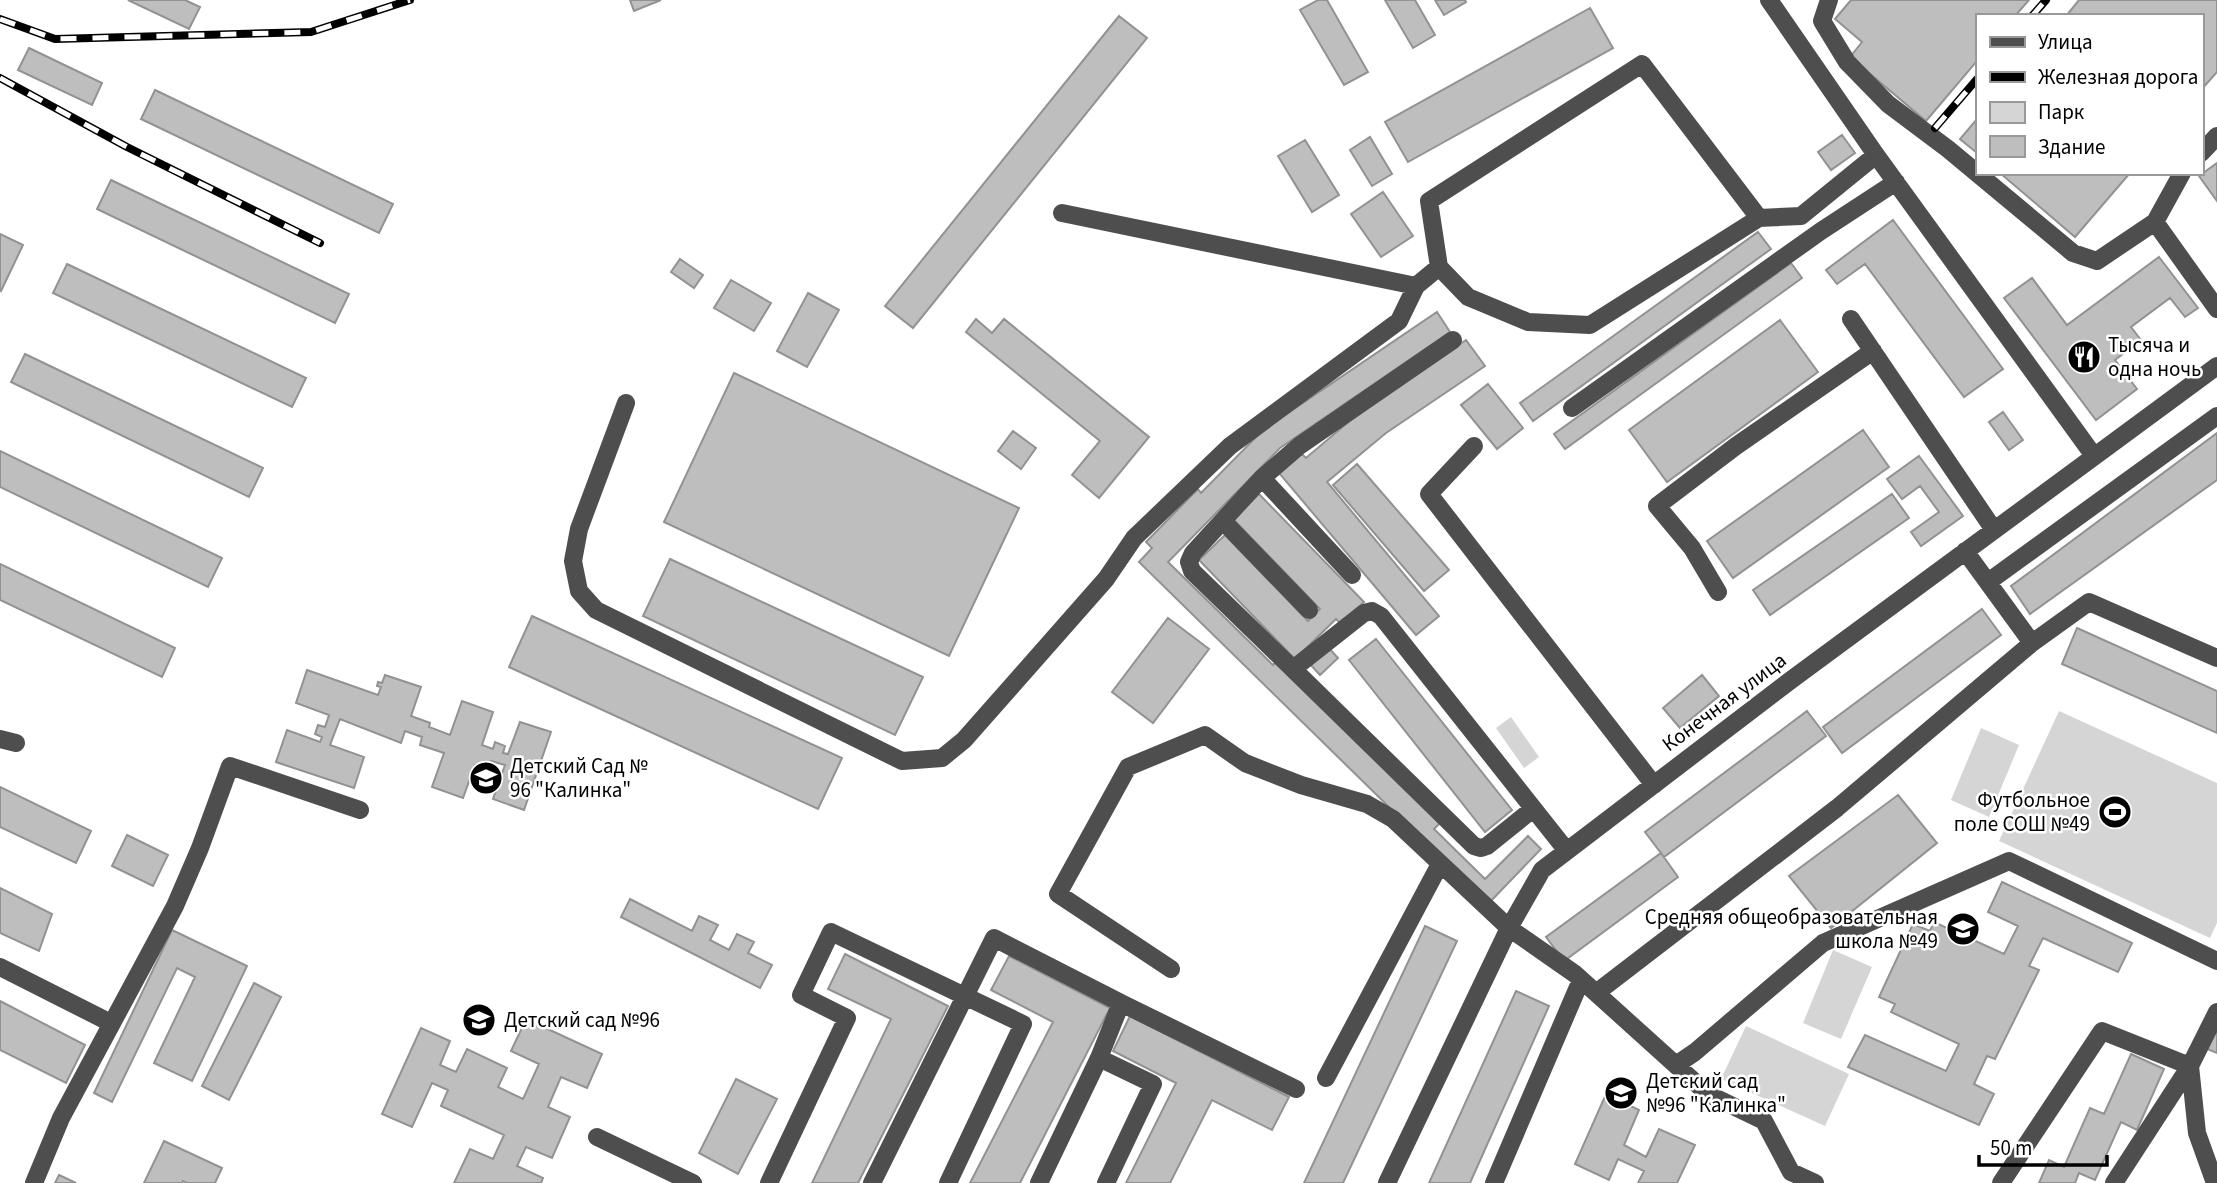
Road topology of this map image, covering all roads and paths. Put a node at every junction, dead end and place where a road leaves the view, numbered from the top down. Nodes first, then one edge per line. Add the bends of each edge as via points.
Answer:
1 (1769, 0) edge
2 (1829, 0) edge
3 (2217, 136) edge
4 (2203, 151) edge
5 (1876, 155) junction
6 (1976, 172) edge
7 (1979, 175) edge
8 (2181, 175) edge
9 (1896, 182) junction
10 (1062, 213) dead end
11 (1759, 218) junction
12 (2155, 222) junction
13 (1439, 267) junction
14 (1416, 286) junction
15 (2217, 309) edge
16 (1851, 319) dead end
17 (1453, 340) dead end
18 (1873, 351) junction
19 (2217, 366) edge
20 (626, 403) dead end
21 (1572, 408) dead end
22 (2217, 416) edge
23 (1474, 446) dead end
24 (2094, 456) junction
25 (1262, 478) junction
26 (1223, 521) junction
27 (1994, 530) junction
28 (1965, 551) junction
29 (1352, 575) dead end
30 (1988, 583) junction
31 (1718, 592) dead end
32 (1308, 610) dead end
33 (2032, 643) junction
34 (2217, 658) edge
35 (1293, 669) junction
36 (1654, 785) junction
37 (1533, 808) junction
38 (360, 810) dead end
39 (1567, 852) junction
40 (1440, 864) junction
41 (1509, 928) junction
42 (2217, 961) edge
43 (0, 967) edge
44 (1171, 969) dead end
45 (1581, 980) junction
46 (1596, 993) junction
47 (965, 996) junction
48 (1121, 1003) junction
49 (2217, 1012) edge
50 (103, 1019) dead end
51 (1099, 1058) junction
52 (1676, 1065) junction
53 (2190, 1066) junction
54 (1326, 1078) dead end
55 (1296, 1089) dead end
56 (597, 1137) dead end
57 (34, 1183) edge
58 (692, 1183) edge
59 (769, 1183) edge
60 (873, 1183) edge
61 (948, 1183) edge
62 (1039, 1183) edge
63 (1106, 1183) edge
64 (1387, 1183) edge
65 (1494, 1183) edge
66 (1815, 1183) edge
67 (2001, 1183) edge
68 (2114, 1183) edge
69 (2215, 1183) edge

1 - 5 street
2 - 6 street via 1822,21 1847,62 1888,104
3 - 4 street
5 - 9 street
5 - 11 street via 1801,216
7 - 12 street via 2073,253 2097,261
8 - 12 street
9 - 21 street
9 - 24 street
10 - 14 street
11 - 13 street via 1590,325 1528,321 1468,297
11 - 13 street via 1642,64 1429,201
12 - 15 street
13 - 14 street
14 - 20 street via 1399,321 1230,446 1134,538 1106,579 964,740 942,758 902,761 596,610 579,591 573,561 579,529
16 - 18 street
17 - 25 street via 1299,446
18 - 27 street
18 - 31 street via 1657,506 1692,548
19 - 24 street, Конечная улица
22 - 30 street
23 - 36 street via 1429,494
24 - 27 street, Конечная улица
25 - 26 street
25 - 29 street
26 - 32 street
26 - 35 street via 1193,553 1192,571
27 - 28 street, Конечная улица
28 - 30 street
28 - 36 street, Конечная улица
30 - 33 street
33 - 34 street via 2089,602
33 - 46 street via 1837,808
35 - 37 street via 1474,846 1488,846
35 - 37 street via 1364,613 1381,616
36 - 39 street, Конечная улица
37 - 39 street
38 - 57 street via 230,766 175,906 61,1118
39 - 41 street, Конечная улица via 1542,870
40 - 41 street
40 - 44 street via 1380,811 1245,763 1205,735 1128,766 1058,894
40 - 54 street
41 - 45 street
41 - 64 street, Конечная улица
42 - 52 street via 2009,861 1823,943
43 - 50 street
45 - 46 street
45 - 65 street
46 - 52 street
47 - 48 street via 994,938
47 - 59 street via 831,932 800,995 848,1018
47 - 60 street
47 - 61 street via 1023,1024
48 - 51 street
48 - 55 street
49 - 53 street
51 - 62 street
51 - 63 street via 1153,1084
52 - 66 street via 1708,1094 1764,1121 1791,1172
53 - 67 street via 2102,1031
53 - 68 street
53 - 69 street via 2197,1133
56 - 58 street

